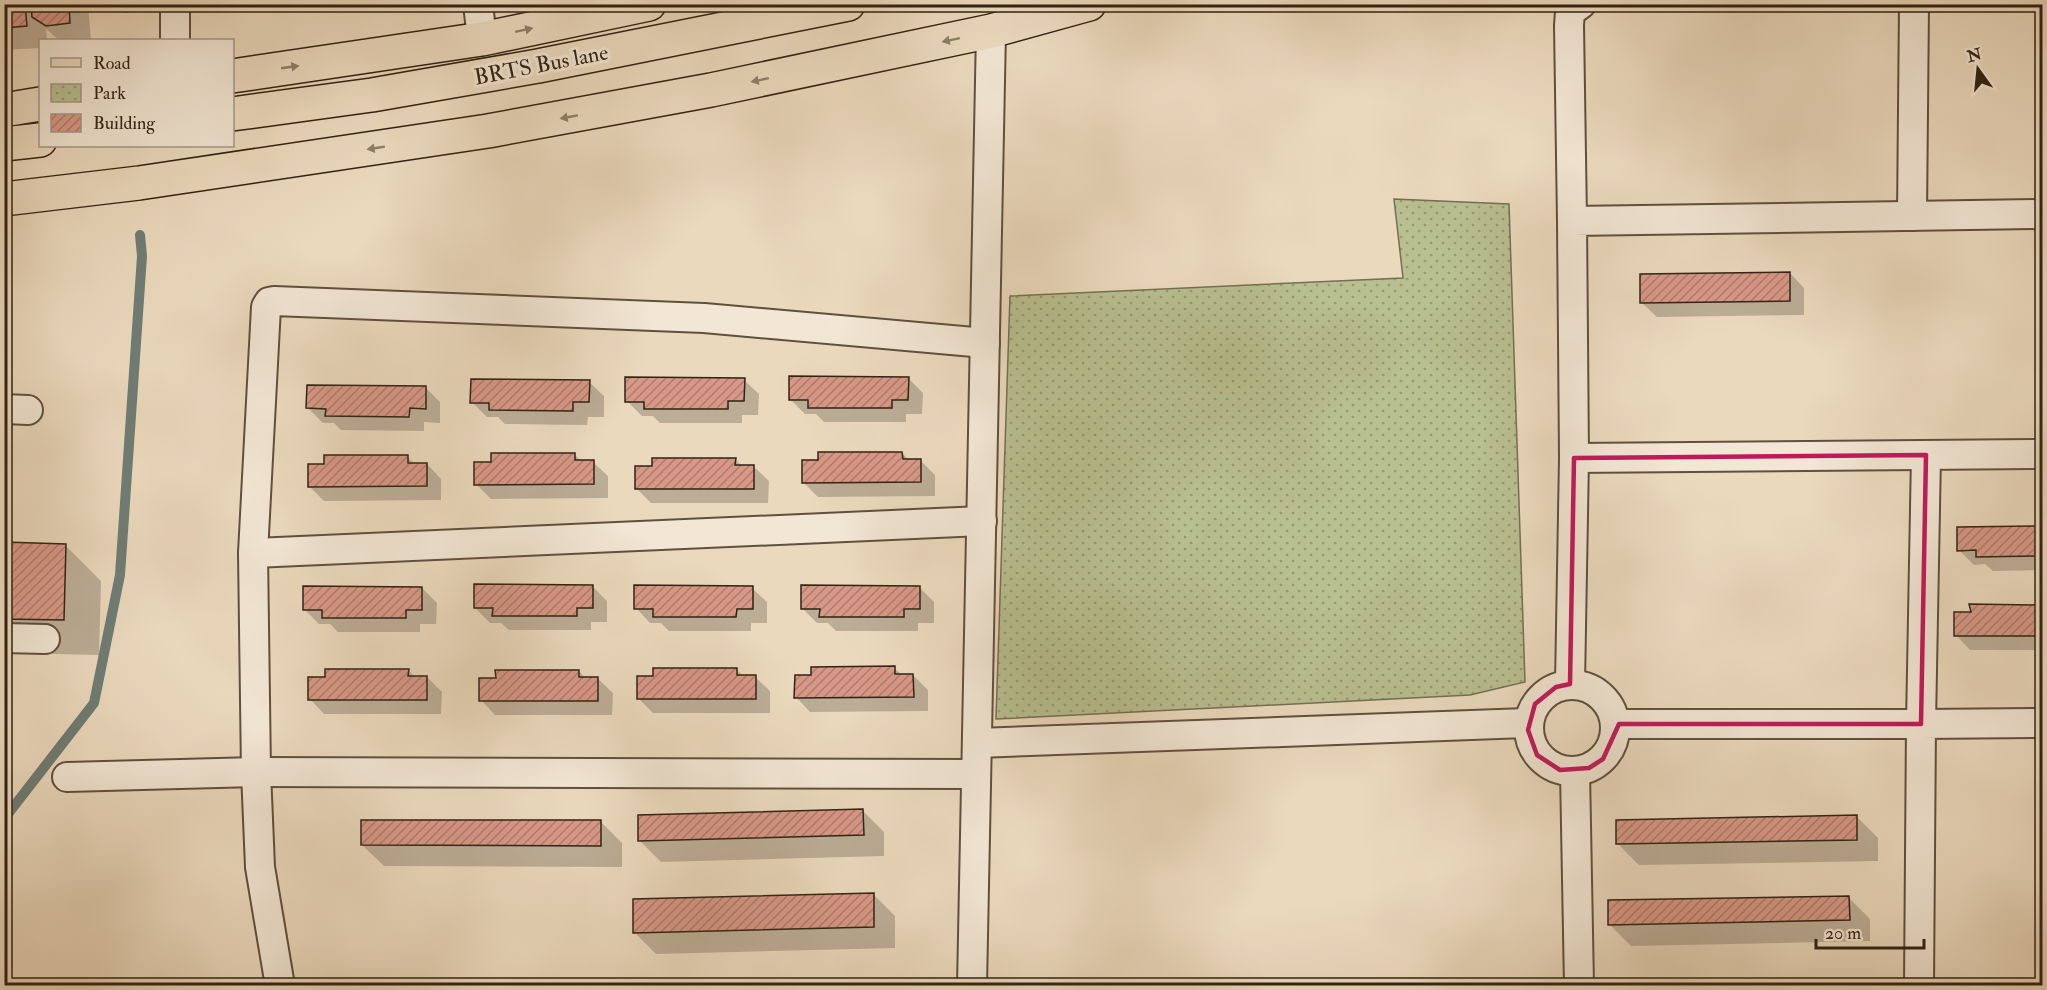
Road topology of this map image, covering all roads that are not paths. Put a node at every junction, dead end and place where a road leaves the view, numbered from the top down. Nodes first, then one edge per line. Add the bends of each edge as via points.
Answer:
1 (175, 4) edge
2 (478, 4) edge
3 (649, 4) edge
4 (848, 4) edge
5 (1089, 4) edge
6 (1581, 4) edge
7 (1914, 4) edge
8 (991, 31) junction
9 (175, 39) edge
10 (482, 39) junction
11 (234, 76) edge
12 (39, 104) edge
13 (4, 110) edge
14 (234, 114) edge
15 (39, 140) edge
16 (4, 144) edge
17 (4, 199) edge
18 (2043, 214) edge
19 (1912, 216) junction
20 (1572, 221) junction
21 (985, 343) junction
22 (2043, 454) edge
23 (1926, 455) junction
24 (1574, 458) junction
25 (982, 521) junction
26 (253, 553) junction
27 (4, 638) edge
28 (45, 639) dead end
29 (1570, 684) junction
30 (1529, 723) junction
31 (2043, 723) edge
32 (1616, 724) junction
33 (1921, 724) junction
34 (977, 743) junction
35 (1575, 771) junction
36 (256, 772) junction
37 (976, 774) junction
38 (67, 777) dead end
39 (279, 986) edge
40 (972, 986) edge
41 (1579, 986) edge
42 (1919, 986) edge

1 - 9 street
2 - 10 street
10 -> 3 main road
4 - 14 main road, BRTS Bus lane via 538,66
5 - 8 main road
6 - 20 street via 1570,12 1569,25
7 - 19 street
8 -> 17 main road via 711,90 488,131
8 - 21 street
11 -> 10 main road
12 - 13 main road
15 - 16 main road
18 - 19 street
19 - 20 street
20 - 24 street
21 - 25 street
21 - 26 street via 704,318 268,302
22 - 23 street
23 - 24 street
23 - 33 street
24 - 29 street
25 - 26 street
25 - 34 street
26 - 36 street
27 - 28 street
29 - 30 street via 1545,694 1535,704
29 - 32 street via 1598,693 1609,704
30 - 34 street
30 - 35 street via 1537,755 1560,770
31 - 33 street
32 - 33 street
32 - 35 street via 1611,747 1603,759
33 - 42 street
34 - 37 street
35 - 41 street
36 - 37 street
36 - 38 street
36 - 39 street via 260,867
37 - 40 street

